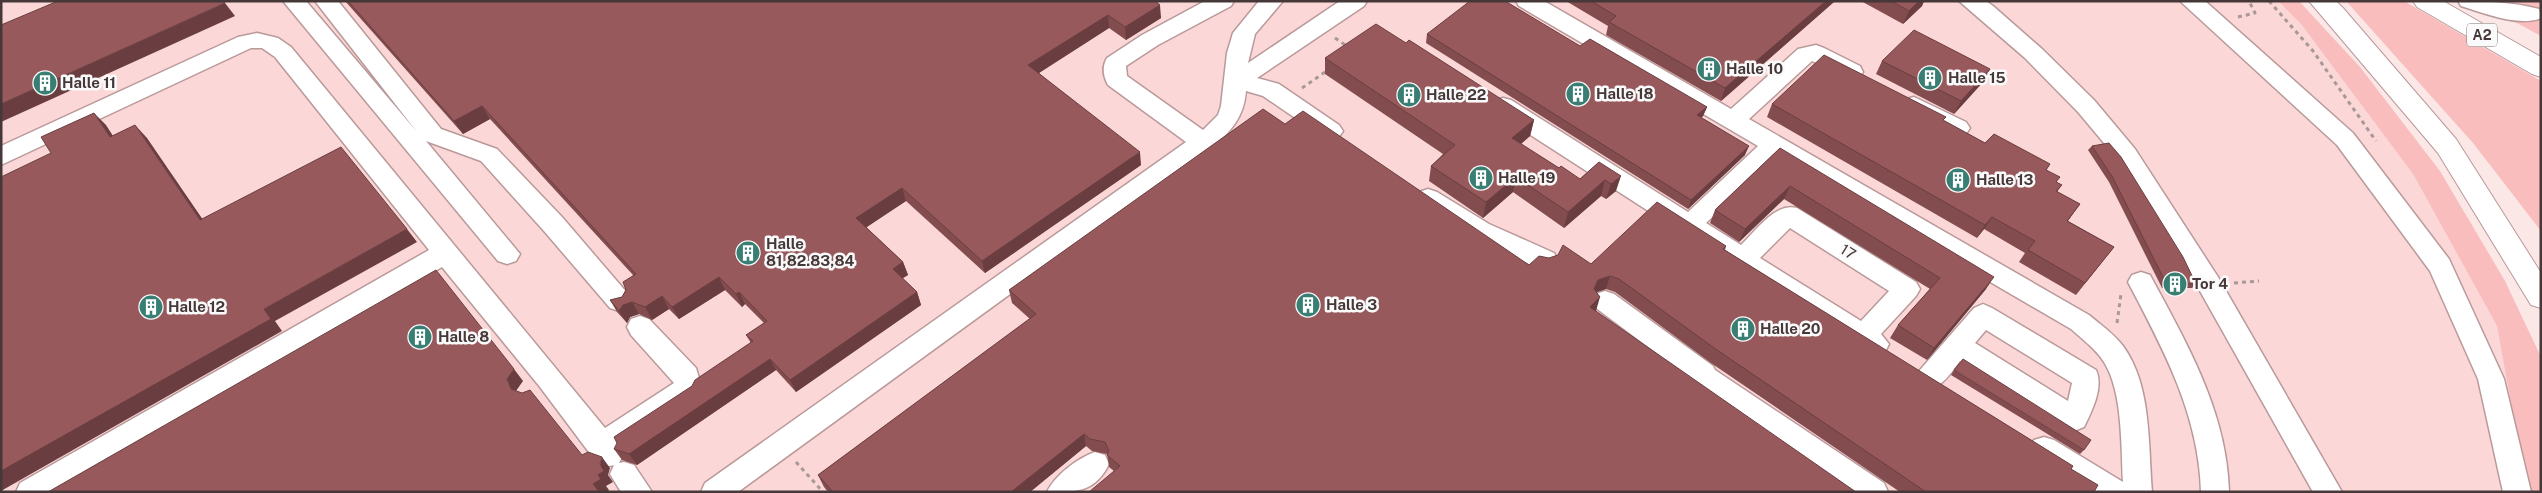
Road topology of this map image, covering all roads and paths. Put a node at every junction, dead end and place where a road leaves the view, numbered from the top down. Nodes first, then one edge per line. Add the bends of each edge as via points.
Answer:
1 (294, 1) edge
2 (326, 1) edge
3 (1223, 1) edge
4 (1272, 1) edge
5 (1356, 1) edge
6 (1527, 1) edge
7 (1970, 1) edge
8 (2190, 1) edge
9 (2321, 1) edge
10 (2425, 1) edge
11 (2454, 1) edge
12 (2469, 1) edge
13 (2508, 1) edge
14 (2536, 16) edge
15 (2541, 50) edge
16 (1332, 68) edge
17 (2541, 68) edge
18 (1238, 80) junction
19 (1874, 84) edge
20 (1485, 94) edge
21 (1900, 97) edge
22 (1286, 100) junction
23 (1733, 121) junction
24 (1958, 128) edge
25 (1203, 142) junction
26 (1350, 145) edge
27 (1774, 145) junction
28 (1, 156) edge
29 (1406, 184) edge
30 (1690, 224) junction
31 (445, 253) junction
32 (507, 254) dead end
33 (1744, 258) junction
34 (1545, 260) edge
35 (2141, 282) dead end
36 (2541, 296) edge
37 (619, 301) edge
38 (1605, 302) dead end
39 (640, 327) dead end
40 (1863, 336) junction
41 (1956, 345) junction
42 (2023, 436) edge
43 (780, 446) junction
44 (1095, 464) dead end
45 (618, 467) edge
46 (30, 492) edge
47 (715, 492) edge
48 (823, 492) edge
49 (1061, 492) edge
50 (1874, 492) edge
51 (2114, 492) edge
52 (2138, 492) edge
53 (2215, 492) edge
54 (2328, 492) edge
55 (2517, 492) edge

1 - 32 street
2 - 37 street via 433,135 489,155
3 - 25 street via 1150,40 1115,63 1116,79
4 - 18 street via 1244,34 1239,50
5 - 18 street
6 - 23 street
7 - 54 street via 2033,53 2086,106 2127,155 2209,284
8 - 55 street via 2345,139 2440,266 2491,380
9 - 36 highway via 2447,146
10 - 17 highway, A2
11 - 15 highway, A2
12 - 14 street
13 - 14 street
16 - 22 path
18 - 22 street via 1270,90
18 - 25 street via 1229,118
19 - 23 street via 1816,53 1806,54
20 - 30 street
21 - 24 street
22 - 26 street
23 - 27 street
25 - 43 street
27 - 30 street
27 - 52 street via 2080,322 2101,340 2115,357 2128,386
28 - 31 street via 260,38 284,52
29 - 34 street via 1480,231
30 - 33 street
31 - 45 street via 541,386
31 - 46 street
33 - 40 street
33 - 40 street, 17 via 1788,214 1907,289
35 - 53 street via 2195,394 2210,438
38 - 50 street
39 - 45 street via 686,376 688,388
40 - 41 street via 1922,373
41 - 41 street via 1983,315 2086,378 2080,408 2074,419
42 - 51 street
43 - 47 street
43 - 48 path
44 - 49 street

